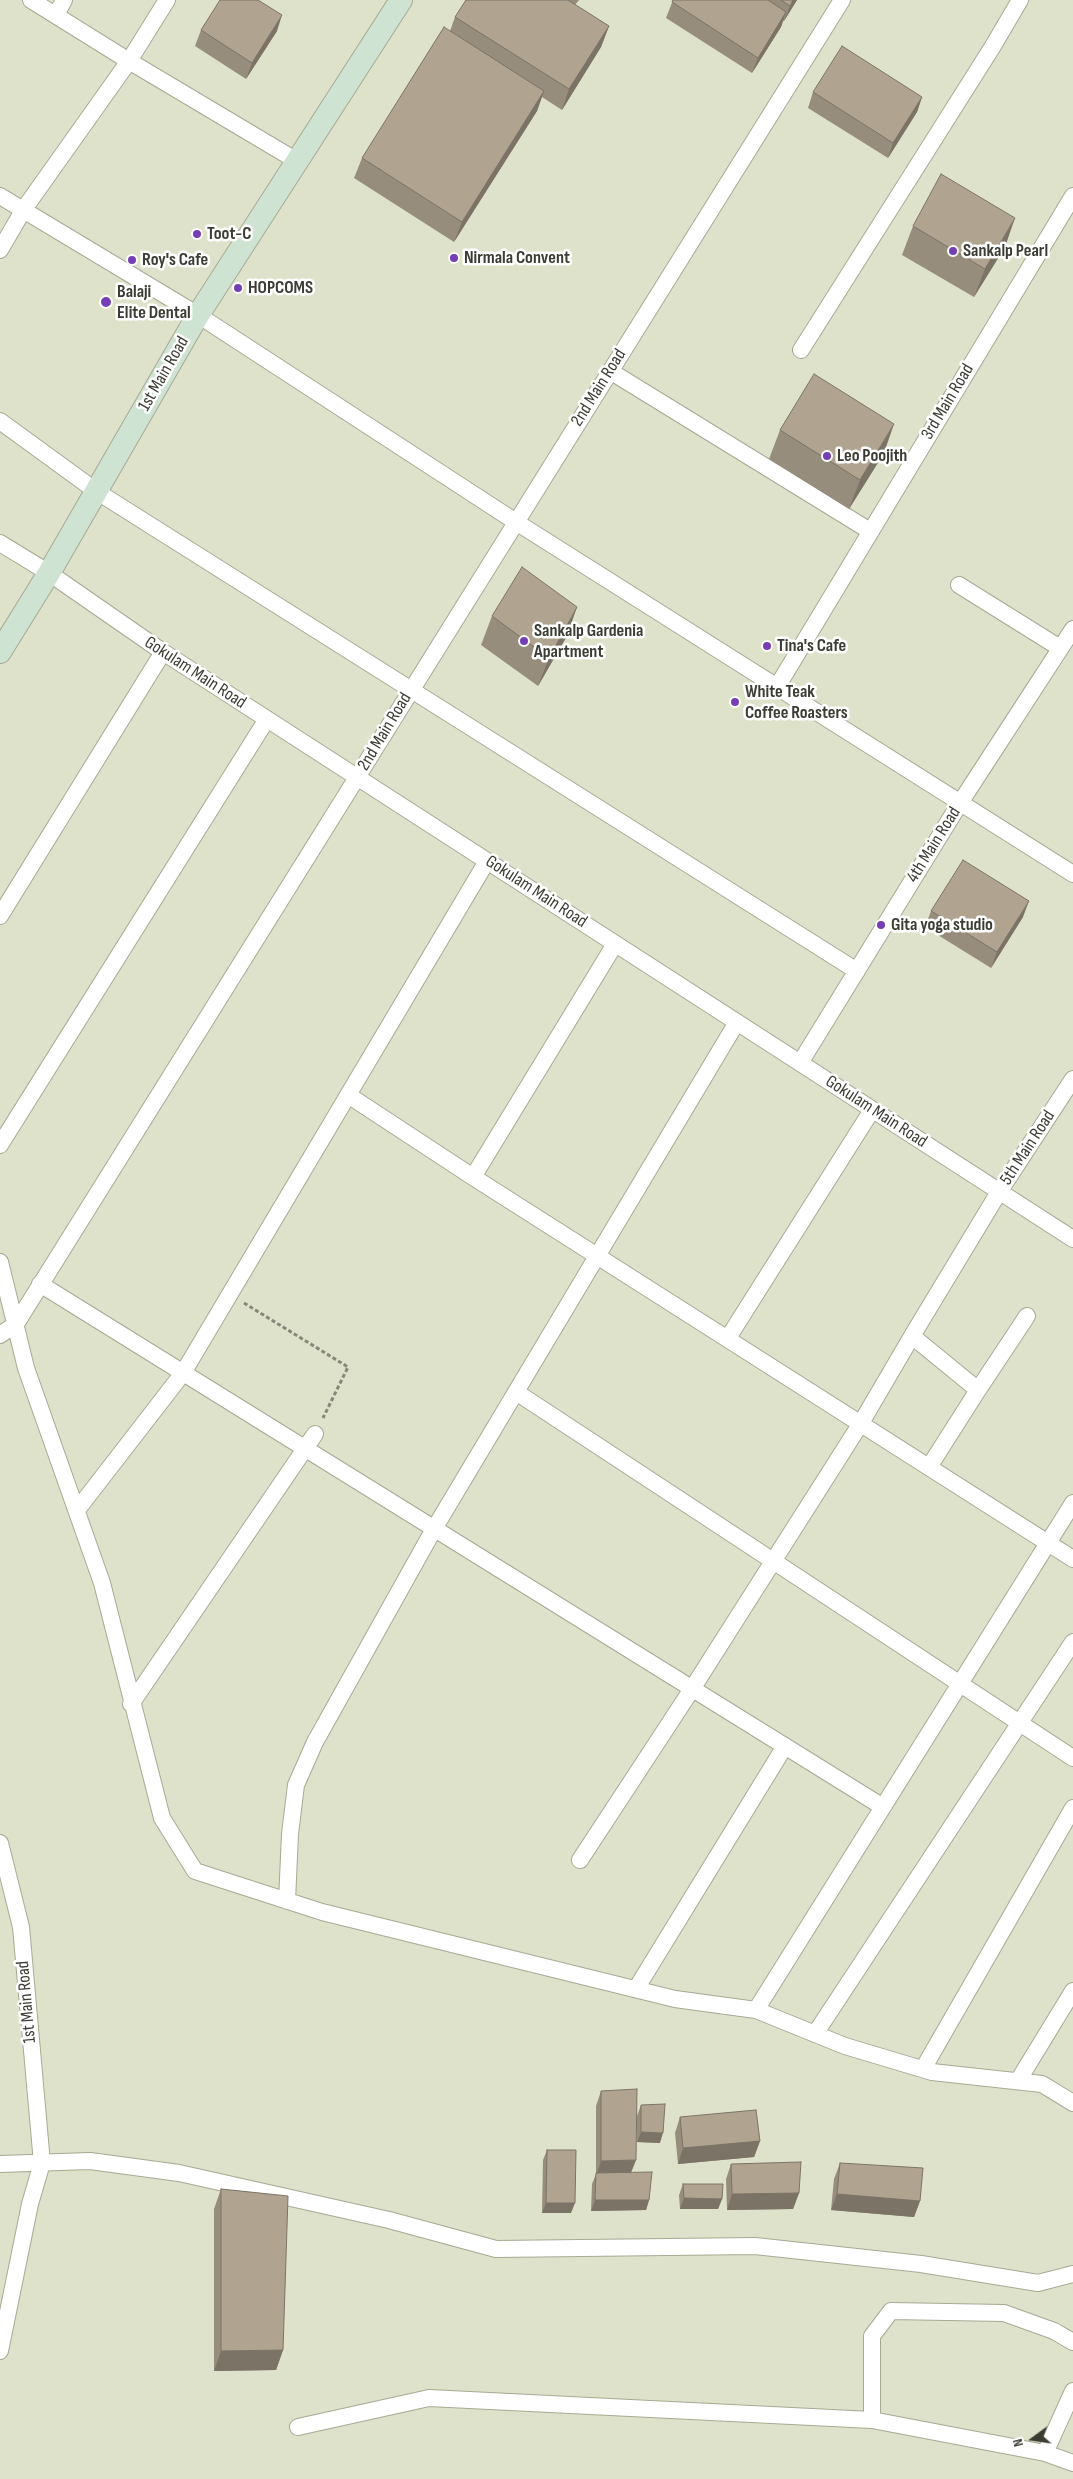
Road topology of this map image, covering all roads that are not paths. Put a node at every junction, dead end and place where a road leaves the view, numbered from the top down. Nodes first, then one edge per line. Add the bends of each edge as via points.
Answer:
1 (31, 0) edge
2 (64, 0) edge
3 (167, 0) edge
4 (401, 0) edge
5 (842, 0) edge
6 (1020, 0) edge
7 (56, 15) junction
8 (129, 61) junction
9 (297, 161) junction
10 (0, 196) edge
11 (1073, 196) edge
12 (24, 209) junction
13 (0, 250) edge
14 (198, 315) junction
15 (801, 350) dead end
16 (610, 371) junction
17 (0, 421) edge
18 (96, 492) junction
19 (516, 522) junction
20 (870, 531) junction
21 (0, 543) edge
22 (49, 573) junction
23 (959, 586) dead end
24 (1073, 629) edge
25 (1060, 648) junction
26 (0, 652) edge
27 (163, 652) junction
28 (777, 687) junction
29 (411, 689) junction
30 (267, 719) junction
31 (357, 778) junction
32 (960, 802) junction
33 (487, 861) junction
34 (1073, 874) edge
35 (0, 916) edge
36 (615, 944) junction
37 (857, 971) junction
38 (737, 1022) junction
39 (800, 1063) junction
40 (1073, 1079) edge
41 (348, 1095) junction
42 (872, 1110) junction
43 (0, 1145) edge
44 (473, 1177) junction
45 (1000, 1192) junction
46 (1073, 1239) edge
47 (598, 1254) junction
48 (0, 1262) edge
49 (40, 1284) junction
50 (1027, 1316) dead end
51 (16, 1324) junction
52 (0, 1335) edge
53 (912, 1336) junction
54 (728, 1338) junction
55 (183, 1373) junction
56 (978, 1390) junction
57 (516, 1392) junction
58 (860, 1423) junction
59 (311, 1442) junction
60 (929, 1467) junction
61 (1073, 1502) edge
62 (77, 1510) junction
63 (434, 1528) junction
64 (1048, 1543) junction
65 (1073, 1559) edge
66 (772, 1562) junction
67 (1073, 1642) edge
68 (960, 1684) junction
69 (692, 1689) junction
70 (131, 1704) junction
71 (1019, 1723) junction
72 (785, 1746) junction
73 (1073, 1758) edge
74 (883, 1807) junction
75 (1073, 1808) edge
76 (0, 1843) edge
77 (580, 1860) dead end
78 (288, 1901) junction
79 (636, 1989) junction
80 (1073, 1991) edge
81 (756, 2010) junction
82 (815, 2034) junction
83 (923, 2069) junction
84 (1018, 2081) junction
85 (1073, 2103) edge
86 (42, 2163) junction
87 (0, 2164) edge
88 (1073, 2274) edge
89 (1073, 2342) edge
90 (0, 2351) edge
91 (1073, 2390) edge
92 (872, 2420) junction
93 (298, 2427) dead end
94 (1045, 2452) junction
95 (1073, 2463) edge

1 - 7 street
2 - 7 street
3 - 8 street
4 - 9 main road, 1st Main Road
5 - 16 street, 2nd Main Road
6 - 15 street
7 - 8 street
8 - 9 street
8 - 12 street
9 - 14 main road, 1st Main Road
10 - 12 street
11 - 20 street, 3rd Main Road
12 - 13 street
12 - 14 street
14 - 18 main road, 1st Main Road
14 - 19 street
16 - 19 street, 2nd Main Road
16 - 20 street
17 - 18 street
18 - 22 main road, 1st Main Road
18 - 29 street
19 - 28 street
19 - 29 street, 2nd Main Road
20 - 28 street, 3rd Main Road
21 - 22 street, Gokulam Main Road
22 - 26 main road, 1st Main Road
22 - 27 street, Gokulam Main Road
23 - 25 street
24 - 25 street, 4th Main Road
25 - 32 street, 4th Main Road
27 - 30 street, Gokulam Main Road
27 - 35 street
28 - 32 street
29 - 31 street, 2nd Main Road
29 - 37 street
30 - 31 street, Gokulam Main Road
30 - 43 street
31 - 33 street, Gokulam Main Road
31 - 49 street, 2nd Main Road
32 - 34 street
32 - 37 street, 4th Main Road
33 - 36 street, Gokulam Main Road
33 - 41 street
36 - 38 street, Gokulam Main Road
36 - 44 street
37 - 39 street, 4th Main Road
38 - 39 street, Gokulam Main Road
38 - 47 street
39 - 42 street, Gokulam Main Road
40 - 45 street, 5th Main Road
41 - 44 street
41 - 55 street via 234,1297
42 - 45 street, Gokulam Main Road
42 - 54 street
44 - 47 street
45 - 46 street, Gokulam Main Road
45 - 53 street, 5th Main Road
47 - 54 street
47 - 57 street
48 - 51 street
49 - 51 street, 2nd Main Road
49 - 55 street
50 - 56 street
51 - 52 street
51 - 62 street via 26,1368
53 - 56 street
53 - 58 street, 5th Main Road
54 - 58 street
55 - 59 street
55 - 62 street
56 - 60 street
57 - 63 street
57 - 66 street
58 - 60 street
58 - 66 street, 5th Main Road
59 - 63 street
59 - 70 street
60 - 64 street
61 - 64 street
62 - 70 street via 102,1583
63 - 69 street
63 - 78 street via 315,1742 296,1785 290,1834
64 - 65 street
64 - 68 street
66 - 68 street
66 - 69 street, 5th Main Road
67 - 71 street
68 - 71 street
68 - 74 street
69 - 72 street
69 - 77 street, 5th Main Road
70 - 78 street via 162,1818 195,1872
71 - 73 street
71 - 82 street
72 - 74 street
72 - 79 street
74 - 81 street
75 - 83 street
76 - 86 street, 1st Main Road via 21,1927
78 - 79 street
79 - 81 street via 675,1999
80 - 84 street
81 - 82 street
82 - 83 street
83 - 84 street
84 - 85 street via 1042,2084
86 - 87 street
86 - 88 street via 90,2161 179,2173 389,2220 496,2249 755,2246 921,2264 1038,2283
86 - 90 street via 30,2204
89 - 92 street via 1054,2331 1004,2313 892,2311 872,2336
91 - 94 street
92 - 93 street via 429,2398
92 - 94 street
94 - 95 street

